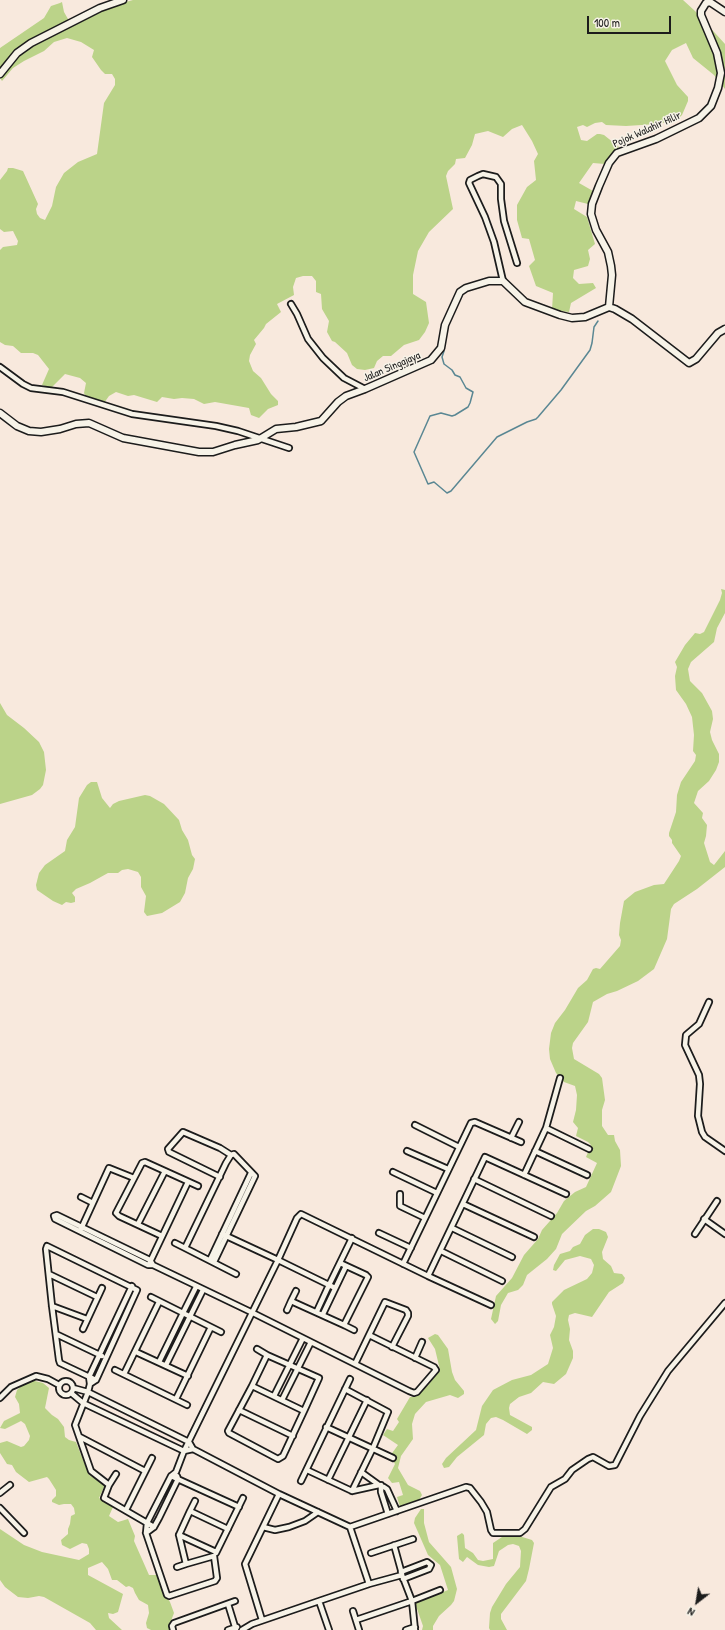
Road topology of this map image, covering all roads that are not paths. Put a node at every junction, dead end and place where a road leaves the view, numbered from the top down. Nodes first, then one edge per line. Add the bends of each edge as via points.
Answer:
1 (123, 0) edge
2 (725, 12) edge
3 (0, 74) edge
4 (517, 263) dead end
5 (503, 280) junction
6 (290, 304) dead end
7 (609, 307) junction
8 (725, 329) edge
9 (0, 368) edge
10 (365, 389) junction
11 (0, 413) edge
12 (259, 439) junction
13 (289, 448) dead end
14 (710, 1002) dead end
15 (560, 1078) dead end
16 (519, 1122) dead end
17 (415, 1125) dead end
18 (546, 1128) junction
19 (511, 1138) junction
20 (521, 1142) dead end
21 (459, 1147) junction
22 (589, 1149) dead end
23 (535, 1150) junction
24 (407, 1151) dead end
25 (725, 1151) edge
26 (231, 1155) junction
27 (448, 1170) junction
28 (165, 1171) junction
29 (393, 1172) dead end
30 (524, 1175) junction
31 (587, 1175) dead end
32 (220, 1176) junction
33 (134, 1178) junction
34 (474, 1179) junction
35 (188, 1182) junction
36 (198, 1186) dead end
37 (436, 1193) junction
38 (400, 1194) dead end
39 (566, 1194) dead end
40 (81, 1197) dead end
41 (717, 1201) dead end
42 (93, 1203) junction
43 (463, 1204) junction
44 (551, 1216) dead end
45 (425, 1218) junction
46 (704, 1220) junction
47 (138, 1224) junction
48 (452, 1228) junction
49 (81, 1229) junction
50 (379, 1234) dead end
51 (695, 1234) dead end
52 (725, 1234) edge
53 (224, 1235) junction
54 (162, 1236) junction
55 (534, 1237) dead end
56 (352, 1238) junction
57 (175, 1243) dead end
58 (185, 1248) junction
59 (410, 1248) junction
60 (440, 1251) junction
61 (512, 1257) dead end
62 (150, 1260) junction
63 (278, 1260) junction
64 (212, 1261) junction
65 (340, 1263) junction
66 (403, 1264) junction
67 (151, 1265) junction
68 (346, 1266) junction
69 (49, 1274) junction
70 (236, 1274) dead end
71 (428, 1276) junction
72 (502, 1281) dead end
73 (329, 1285) junction
74 (132, 1286) junction
75 (196, 1287) junction
76 (102, 1288) dead end
77 (335, 1288) junction
78 (203, 1290) junction
79 (296, 1291) dead end
80 (97, 1298) junction
81 (151, 1298) dead end
82 (291, 1301) junction
83 (159, 1302) junction
84 (725, 1303) edge
85 (491, 1305) dead end
86 (52, 1306) junction
87 (287, 1310) dead end
88 (317, 1311) junction
89 (183, 1313) junction
90 (253, 1313) junction
91 (323, 1314) junction
92 (189, 1317) junction
93 (87, 1319) junction
94 (344, 1324) junction
95 (211, 1327) junction
96 (84, 1329) dead end
97 (354, 1330) dead end
98 (222, 1332) dead end
99 (56, 1334) junction
100 (369, 1335) junction
101 (303, 1338) junction
102 (311, 1342) junction
103 (422, 1342) dead end
104 (392, 1347) junction
105 (257, 1350) dead end
106 (136, 1352) junction
107 (267, 1355) junction
108 (100, 1356) junction
109 (105, 1358) junction
110 (415, 1358) junction
111 (160, 1362) junction
112 (355, 1364) junction
113 (166, 1365) junction
114 (290, 1365) junction
115 (297, 1368) junction
116 (116, 1370) dead end
117 (124, 1374) junction
118 (188, 1376) junction
119 (89, 1377) junction
120 (350, 1379) dead end
121 (96, 1380) junction
122 (90, 1384) junction
123 (59, 1385) junction
124 (252, 1386) junction
125 (345, 1388) junction
126 (72, 1391) junction
127 (88, 1392) junction
128 (274, 1396) junction
129 (0, 1398) edge
130 (176, 1399) junction
131 (282, 1400) junction
132 (367, 1400) junction
133 (83, 1403) junction
134 (187, 1405) dead end
135 (239, 1410) junction
136 (304, 1411) junction
137 (326, 1427) junction
138 (293, 1436) junction
139 (80, 1437) junction
140 (350, 1437) junction
141 (189, 1442) junction
142 (372, 1448) junction
143 (193, 1449) junction
144 (184, 1452) junction
145 (152, 1458) dead end
146 (393, 1458) dead end
147 (307, 1470) junction
148 (145, 1471) junction
149 (176, 1472) junction
150 (361, 1472) junction
151 (116, 1474) dead end
152 (172, 1476) junction
153 (178, 1479) junction
154 (328, 1480) junction
155 (302, 1481) dead end
156 (10, 1485) dead end
157 (109, 1485) junction
158 (380, 1485) junction
159 (352, 1492) junction
160 (0, 1493) edge
161 (279, 1494) junction
162 (243, 1498) dead end
163 (195, 1501) dead end
164 (239, 1507) junction
165 (0, 1508) edge
166 (126, 1510) junction
167 (190, 1511) junction
168 (397, 1511) junction
169 (318, 1512) junction
170 (388, 1514) junction
171 (147, 1523) junction
172 (154, 1527) junction
173 (263, 1527) junction
174 (350, 1527) junction
175 (228, 1529) junction
176 (24, 1533) dead end
177 (146, 1533) junction
178 (179, 1535) junction
179 (413, 1539) dead end
180 (394, 1546) junction
181 (371, 1553) dead end
182 (215, 1554) junction
183 (186, 1564) junction
184 (176, 1567) dead end
185 (402, 1575) junction
186 (369, 1584) junction
187 (440, 1590) dead end
188 (235, 1601) dead end
189 (319, 1601) junction
190 (412, 1601) junction
191 (228, 1604) junction
192 (353, 1611) dead end
193 (262, 1620) junction
194 (356, 1620) junction
195 (173, 1627) edge
196 (236, 1629) edge
197 (244, 1629) edge
198 (415, 1629) edge
199 (228, 1630) edge
200 (329, 1630) edge
201 (359, 1630) edge
202 (406, 1630) edge

1 - 3 street via 100,8 31,43 17,53
2 - 7 street, Pojok Walahir Hilir via 710,2 701,11 717,53 721,73 711,106 699,118 656,139 614,155 592,204 592,217 608,252 611,266
4 - 5 street via 504,221 501,184 496,177 484,174 470,180 469,183 494,242
5 - 7 street via 525,302 560,316 585,317
5 - 10 street, Jalan Singajaya via 462,290 447,318 442,345 434,357
6 - 10 street via 308,339 323,358 344,378
7 - 8 street via 624,314 689,363
9 - 12 street via 31,388 64,392 132,414 216,426
10 - 12 street, Jalan Singajaya via 341,399 321,421 276,429
11 - 12 street, Jalan Singajaya via 17,426 29,431 60,430 76,424 90,423 123,438 199,452 213,452
12 - 13 street
14 - 25 street via 699,1024 686,1035 684,1045 699,1075 698,1116 702,1132
15 - 18 street
16 - 19 street
17 - 21 street
18 - 22 street
18 - 23 street
19 - 20 street
19 - 21 street via 473,1122
21 - 27 street
23 - 30 street
23 - 31 street
24 - 27 street
26 - 32 street
26 - 32 street via 183,1132 168,1149 169,1152
26 - 53 street via 235,1154 255,1176
27 - 37 street
28 - 33 street via 144,1162
28 - 35 street
28 - 47 street
29 - 37 street
30 - 34 street via 485,1157
30 - 39 street
32 - 58 street
33 - 42 street via 109,1168
33 - 47 street via 116,1212 118,1216
34 - 43 street
34 - 44 street
35 - 36 street
35 - 54 street
37 - 45 street
38 - 45 street via 400,1206
40 - 42 street
41 - 46 street
42 - 49 street
43 - 48 street
43 - 55 street
45 - 59 street
46 - 51 street
46 - 52 street
47 - 54 street
48 - 60 street
48 - 61 street
49 - 49 street via 55,1220 54,1216 57,1215
49 - 62 street
49 - 67 street
50 - 59 street
53 - 63 street
53 - 64 street
54 - 62 street
56 - 63 street via 301,1214
56 - 65 street
56 - 66 street
57 - 58 street
58 - 64 street
59 - 66 street
60 - 71 street
60 - 72 street
62 - 67 street
63 - 73 street
63 - 90 street
64 - 70 street
65 - 68 street
65 - 73 street
66 - 71 street
67 - 75 street
68 - 77 street
68 - 94 street via 368,1277
69 - 74 street via 47,1246
69 - 80 street
69 - 86 street
71 - 85 street
73 - 77 street
73 - 88 street
74 - 108 street
74 - 109 street via 137,1290
75 - 78 street
75 - 89 street
76 - 80 street
77 - 91 street
78 - 90 street
78 - 92 street
79 - 82 street
80 - 93 street
81 - 83 street
82 - 87 street
82 - 88 street
83 - 89 street
83 - 106 street
84 - 168 street via 668,1371 640,1416 615,1464 609,1466 593,1457 572,1470 548,1491 523,1532 493,1533 487,1512 468,1487
86 - 93 street
86 - 99 street
88 - 91 street
89 - 92 street
89 - 111 street
90 - 101 street
90 - 141 street
91 - 94 street
92 - 95 street
92 - 113 street
93 - 96 street
94 - 97 street
95 - 98 street
95 - 118 street
99 - 108 street
99 - 119 street via 59,1362
100 - 104 street
100 - 104 street via 385,1302 406,1310 408,1314
100 - 112 street
101 - 102 street
101 - 114 street
102 - 112 street
102 - 115 street
103 - 110 street
104 - 110 street
105 - 107 street
106 - 111 street
106 - 117 street
107 - 114 street
107 - 124 street
108 - 109 street
108 - 119 street
109 - 121 street
110 - 112 street via 436,1370 416,1393
111 - 113 street
113 - 118 street
114 - 115 street
114 - 128 street
115 - 131 street
115 - 136 street via 319,1378
116 - 117 street
117 - 130 street
118 - 130 street
119 - 121 street
119 - 122 street
120 - 125 street
121 - 122 street
122 - 127 street
123 - 126 street via 62,1394 68,1395
123 - 126 street via 62,1382 69,1382 72,1384
123 - 129 street via 36,1376 11,1387
124 - 128 street
124 - 135 street
125 - 132 street
125 - 137 street
126 - 127 street
126 - 133 street
127 - 133 street
127 - 141 street
128 - 131 street
130 - 134 street
131 - 136 street
132 - 140 street
132 - 142 street via 388,1413
133 - 139 street via 75,1425
133 - 144 street
135 - 138 street
135 - 138 street via 229,1433 278,1459 284,1456
136 - 138 street
137 - 140 street
137 - 147 street
139 - 148 street
139 - 157 street via 91,1471
140 - 142 street
140 - 154 street
141 - 143 street
141 - 144 street
142 - 146 street
142 - 150 street
143 - 144 street
143 - 161 street
144 - 149 street
145 - 148 street
147 - 154 street
147 - 155 street
148 - 166 street
149 - 152 street
149 - 153 street
150 - 158 street
150 - 159 street
151 - 157 street
152 - 153 street
152 - 171 street
153 - 164 street
153 - 172 street
154 - 159 street
156 - 160 street
157 - 166 street via 104,1498
158 - 159 street
158 - 168 street via 387,1489
158 - 170 street
161 - 169 street
161 - 173 street
162 - 164 street
163 - 167 street
164 - 175 street
165 - 176 street
166 - 171 street
167 - 175 street
167 - 178 street
168 - 170 street
169 - 173 street via 305,1521 289,1527 274,1530
169 - 174 street
170 - 174 street
171 - 172 street
171 - 177 street
172 - 177 street
173 - 193 street via 245,1564
174 - 186 street
175 - 182 street
177 - 182 street via 168,1596 216,1581
178 - 182 street
178 - 183 street
179 - 180 street
180 - 181 street
180 - 185 street
182 - 183 street
183 - 184 street
185 - 185 street via 429,1569 431,1565 427,1562
185 - 186 street
185 - 190 street
186 - 189 street
187 - 190 street
188 - 191 street
189 - 193 street
189 - 200 street
190 - 194 street
190 - 198 street
191 - 195 street
191 - 196 street
192 - 194 street
193 - 197 street
194 - 201 street
196 - 197 street
196 - 199 street
198 - 202 street

